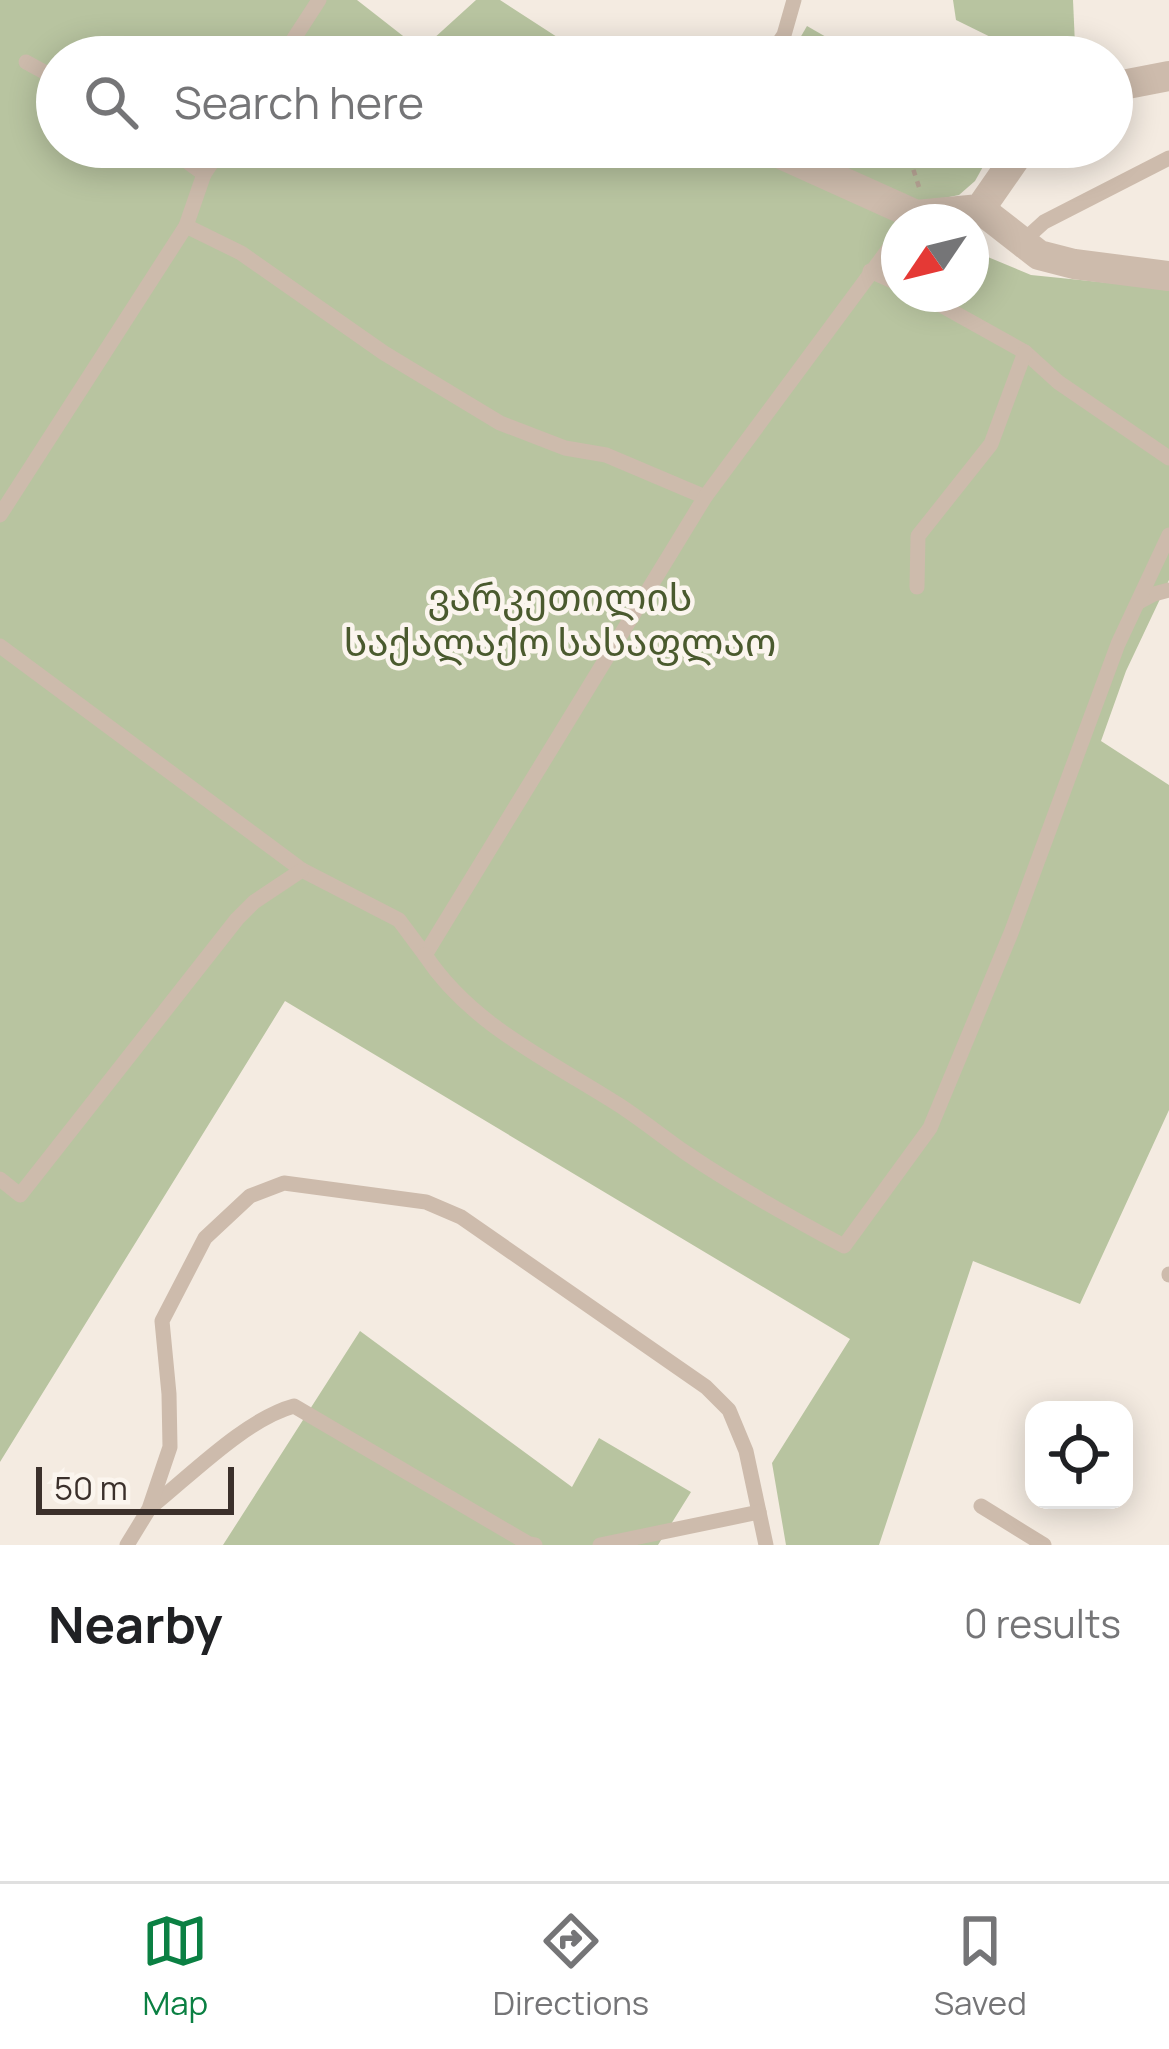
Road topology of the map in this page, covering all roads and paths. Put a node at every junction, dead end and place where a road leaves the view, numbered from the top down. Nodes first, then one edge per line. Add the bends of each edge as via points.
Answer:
1 (319, 0) edge
2 (794, 0) edge
3 (296, 36) edge
4 (783, 36) edge
5 (26, 62) dead end
6 (36, 67) edge
7 (1169, 76) edge
8 (1133, 83) edge
9 (1169, 158) edge
10 (196, 168) edge
11 (208, 168) edge
12 (806, 168) edge
13 (908, 168) edge
14 (1008, 168) edge
15 (204, 174) junction
16 (911, 204) edge
17 (983, 204) edge
18 (881, 206) edge
19 (989, 216) edge
20 (186, 226) junction
21 (1022, 242) junction
22 (881, 259) edge
23 (870, 272) junction
24 (1169, 276) edge
25 (881, 277) edge
26 (953, 312) edge
27 (1025, 352) junction
28 (1169, 458) edge
29 (705, 497) junction
30 (0, 515) edge
31 (1169, 535) edge
32 (917, 587) dead end
33 (1169, 590) edge
34 (1139, 602) junction
35 (0, 646) edge
36 (302, 870) junction
37 (425, 955) junction
38 (0, 1178) edge
39 (981, 1506) dead end
40 (149, 1509) junction
41 (759, 1512) junction
42 (127, 1545) edge
43 (536, 1545) edge
44 (600, 1545) edge
45 (766, 1545) edge
46 (1044, 1545) edge

1 - 3 lane
2 - 4 lane
5 - 6 lane
7 - 8 street
9 - 21 lane via 1044,222
10 - 15 lane
11 - 15 lane
12 - 18 street
13 - 16 path
14 - 17 street
15 - 20 lane
19 - 21 street
20 - 29 lane via 241,253 500,423 606,454
20 - 30 lane
21 - 24 street via 1074,264
22 - 23 lane
23 - 25 lane
23 - 29 lane
26 - 27 lane
27 - 28 lane
27 - 32 lane via 992,444 918,536
29 - 37 lane
31 - 34 lane
33 - 34 lane
34 - 37 lane via 930,1128 844,1246 501,1031 443,983
35 - 36 lane
36 - 37 lane via 399,920
36 - 38 lane via 237,919 20,1195
39 - 46 lane
40 - 41 lane via 170,1447 162,1321 205,1238 250,1196 284,1183 426,1202 461,1217 729,1410
40 - 42 lane
40 - 43 lane via 272,1412 294,1406
41 - 44 lane
41 - 45 lane

